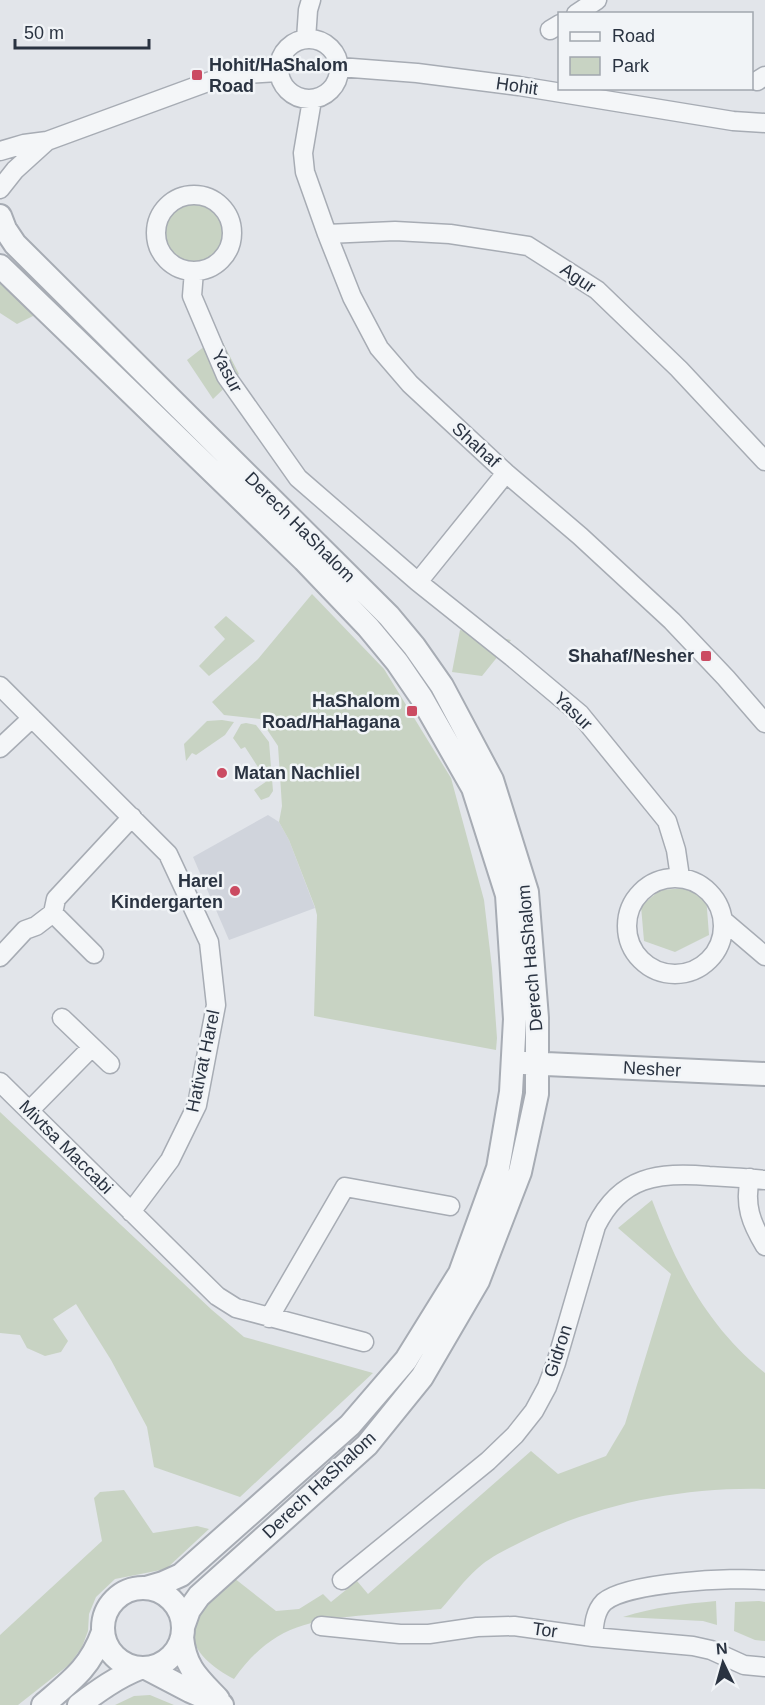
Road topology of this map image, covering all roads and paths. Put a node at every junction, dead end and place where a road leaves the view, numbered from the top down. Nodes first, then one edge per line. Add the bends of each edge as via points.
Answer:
1 (311, 0) edge
2 (597, 0) edge
3 (579, 12) edge
4 (306, 39) junction
5 (339, 67) junction
6 (278, 72) junction
7 (312, 100) junction
8 (765, 123) edge
9 (47, 141) junction
10 (0, 151) edge
11 (0, 189) edge
12 (0, 216) edge
13 (327, 234) junction
14 (0, 266) edge
15 (194, 271) junction
16 (765, 461) edge
17 (506, 473) junction
18 (418, 582) junction
19 (0, 686) edge
20 (32, 718) junction
21 (765, 723) edge
22 (0, 748) edge
23 (132, 818) junction
24 (680, 878) junction
25 (53, 913) junction
26 (724, 921) junction
27 (94, 954) dead end
28 (765, 956) edge
29 (0, 957) edge
30 (62, 1018) dead end
31 (92, 1047) junction
32 (513, 1063) junction
33 (538, 1063) junction
34 (110, 1064) dead end
35 (765, 1074) edge
36 (0, 1082) edge
37 (29, 1111) junction
38 (758, 1179) edge
39 (450, 1206) dead end
40 (131, 1212) junction
41 (765, 1246) edge
42 (269, 1318) junction
43 (364, 1342) dead end
44 (342, 1580) dead end
45 (765, 1580) edge
46 (146, 1588) junction
47 (321, 1626) dead end
48 (103, 1632) junction
49 (182, 1632) junction
50 (593, 1637) junction
51 (765, 1667) edge
52 (143, 1668) junction
53 (43, 1705) edge
54 (79, 1705) edge
55 (222, 1705) edge

1 - 4 street
2 - 3 street
4 - 5 street via 325,43 337,57
4 - 6 street via 283,53
5 - 7 street via 335,85
5 - 8 street, Hohit via 519,86
6 - 7 street via 293,95
6 - 9 street via 227,75
7 - 13 street, Shahaf via 303,153
9 - 10 street
9 - 11 street
12 - 33 street, Derech HaShalom via 15,244 388,616 442,686 492,780 527,892
13 - 16 street, Agur via 450,234 528,246 597,290 679,369
13 - 17 street, Shahaf via 352,297 379,348 410,384
14 - 32 street, Derech HaShalom via 304,560 368,627 421,697 473,788 507,895 515,1019
15 - 15 street via 212,267 223,258 230,247 231,228 227,215 216,202 188,196 164,209 156,235 158,248 167,260 178,268
15 - 18 street, Yasur via 192,296 226,376 297,478
17 - 18 street
17 - 21 street, Shahaf via 672,621
18 - 24 street, Yasur via 580,714 667,821
19 - 20 street, Hativat Harel
20 - 22 street
20 - 23 street, Hativat Harel
23 - 25 street via 56,899
23 - 40 street, Hativat Harel via 168,854 209,942 216,1005 197,1105 170,1160
24 - 26 street via 692,880 711,893
24 - 26 street via 654,882 629,909 627,930 631,946 644,963 658,972 679,974 696,970 713,957 721,943
25 - 27 street
25 - 29 street via 25,930
26 - 28 street
30 - 31 street
31 - 34 street
31 - 37 street
32 - 33 street, Nesher
32 - 46 street, Derech HaShalom via 512,1092 498,1168 460,1273 406,1360 350,1425 181,1575
33 - 35 street, Nesher
33 - 49 street, Derech HaShalom via 537,1094 519,1172 478,1281 423,1377 367,1444 199,1596 189,1610
36 - 37 street, Mivtsa Maccabi
37 - 40 street, Mivtsa Maccabi
38 - 41 street via 747,1193 748,1204
38 - 44 street, Gidron via 658,1175 635,1183 616,1196 596,1226 556,1363 534,1411 488,1461
39 - 42 street via 345,1187
40 - 42 street via 217,1296 236,1308
42 - 43 street
45 - 50 street via 704,1580 621,1594 598,1609
46 - 48 street via 133,1589 116,1598 106,1613
46 - 49 street via 173,1602 180,1612
47 - 50 street, Tor via 400,1634 514,1626
48 - 52 street via 113,1655
48 - 53 street via 90,1661
49 - 52 street via 177,1649 169,1658
49 - 55 street via 189,1664
50 - 51 street, Tor via 693,1646 744,1665
52 - 54 street via 115,1679
52 - 55 street

